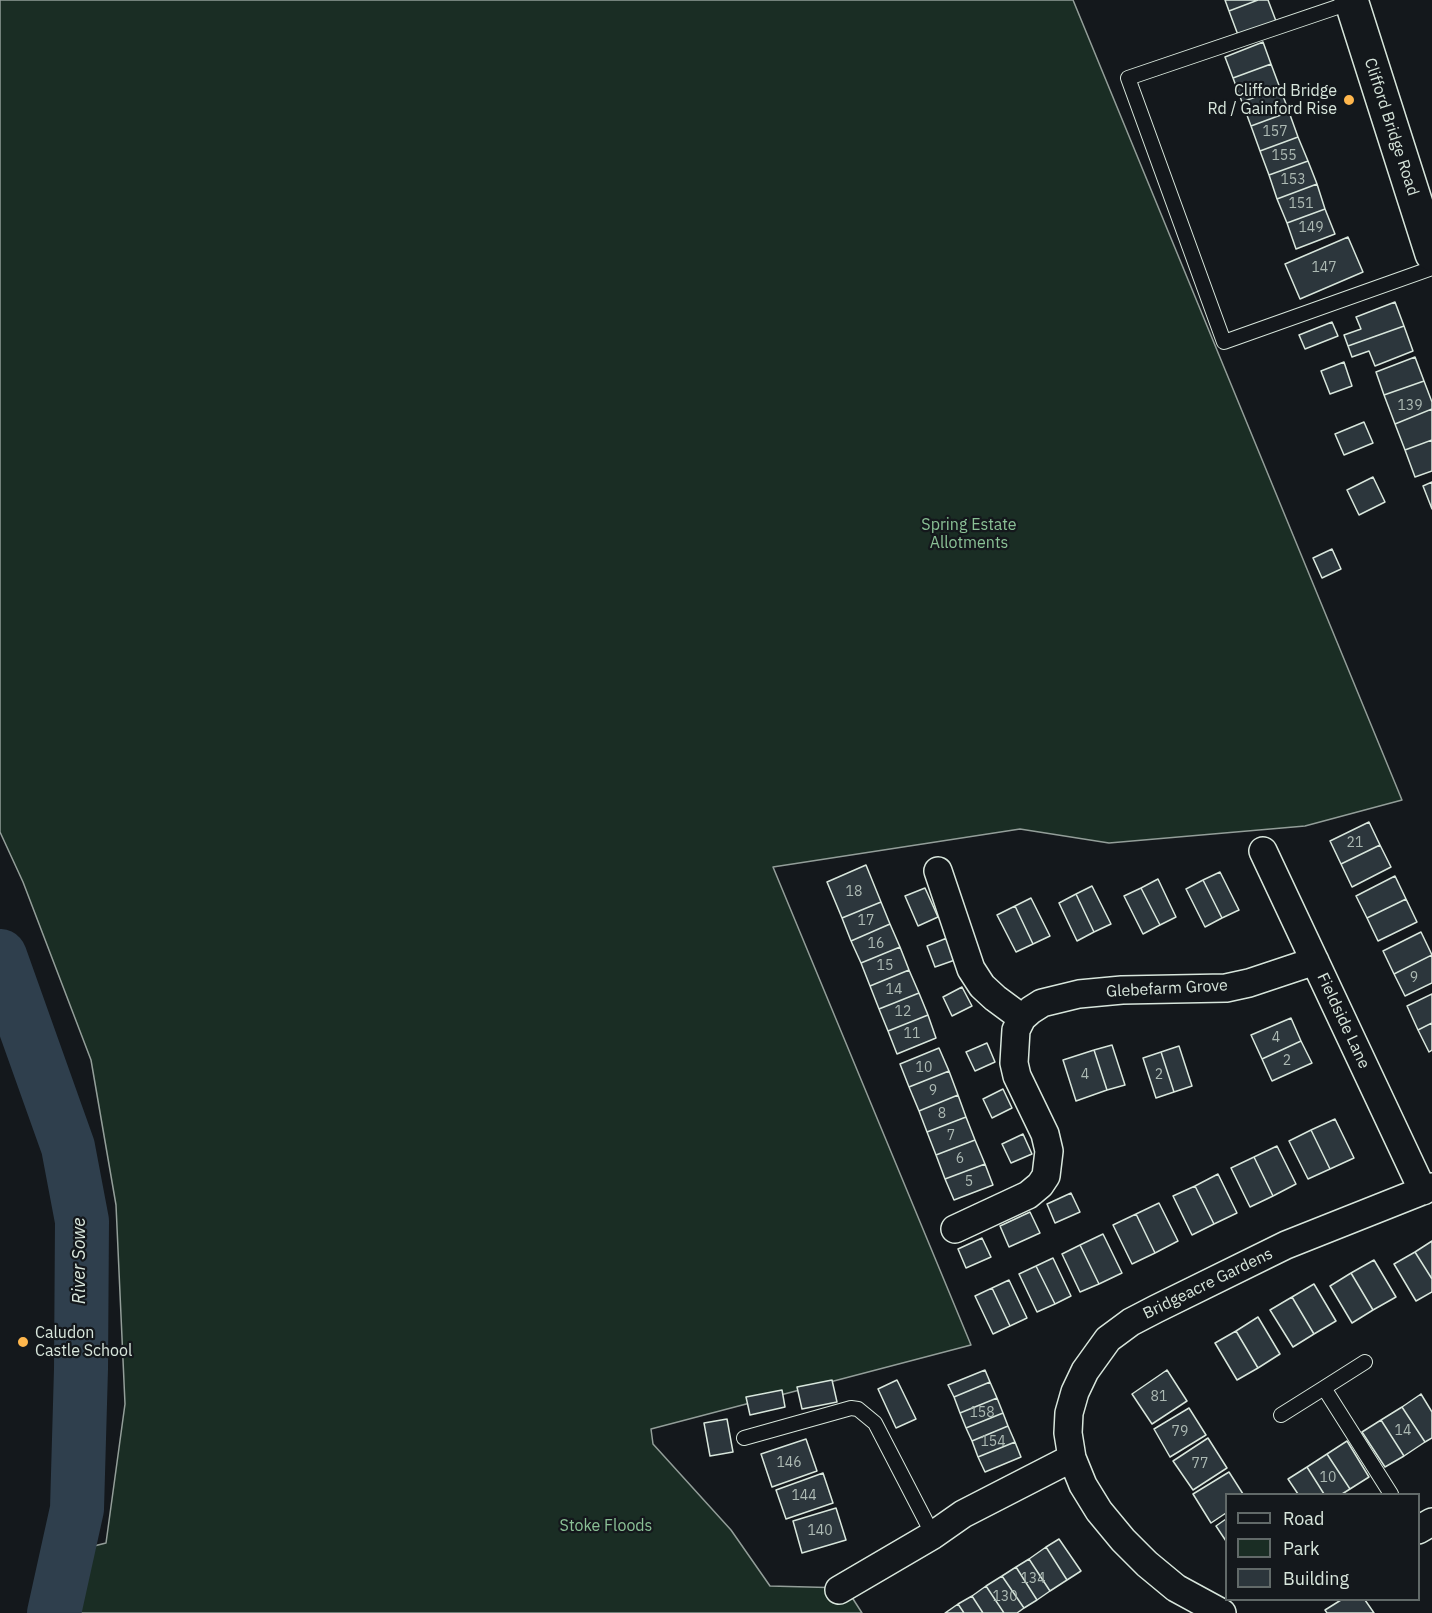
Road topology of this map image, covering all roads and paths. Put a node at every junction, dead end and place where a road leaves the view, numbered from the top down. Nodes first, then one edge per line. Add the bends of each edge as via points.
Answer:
1 (1351, 1) edge
2 (1432, 254) edge
3 (1432, 268) edge
4 (1263, 851) dead end
5 (938, 871) dead end
6 (1315, 961) junction
7 (1022, 1018) junction
8 (1427, 1189) edge
9 (955, 1229) dead end
10 (1365, 1362) dead end
11 (1324, 1388) junction
12 (1281, 1415) dead end
13 (744, 1438) dead end
14 (1072, 1458) junction
15 (1390, 1493) edge
16 (933, 1535) junction
17 (839, 1590) dead end
18 (1222, 1613) edge

1 - 2 main road, Clifford Bridge Road
1 - 3 lane via 1128,78 1224,342
4 - 6 street, Fieldside Lane
5 - 7 street via 971,969 995,999
6 - 7 street, Glebefarm Grove via 1226,988 1122,990 1068,996 1042,1003
6 - 8 street, Fieldside Lane
7 - 9 street via 1016,1030 1014,1063 1045,1134 1049,1150 1046,1176 1028,1195
8 - 14 street, Bridgeacre Gardens via 1286,1245 1119,1330 1096,1353 1075,1392 1068,1427
10 - 11 lane
11 - 12 lane
11 - 15 lane
13 - 16 lane via 858,1409 875,1423
14 - 16 street via 963,1514
14 - 18 street, Bridgeacre Gardens via 1099,1511 1123,1540 1176,1588
16 - 17 street

